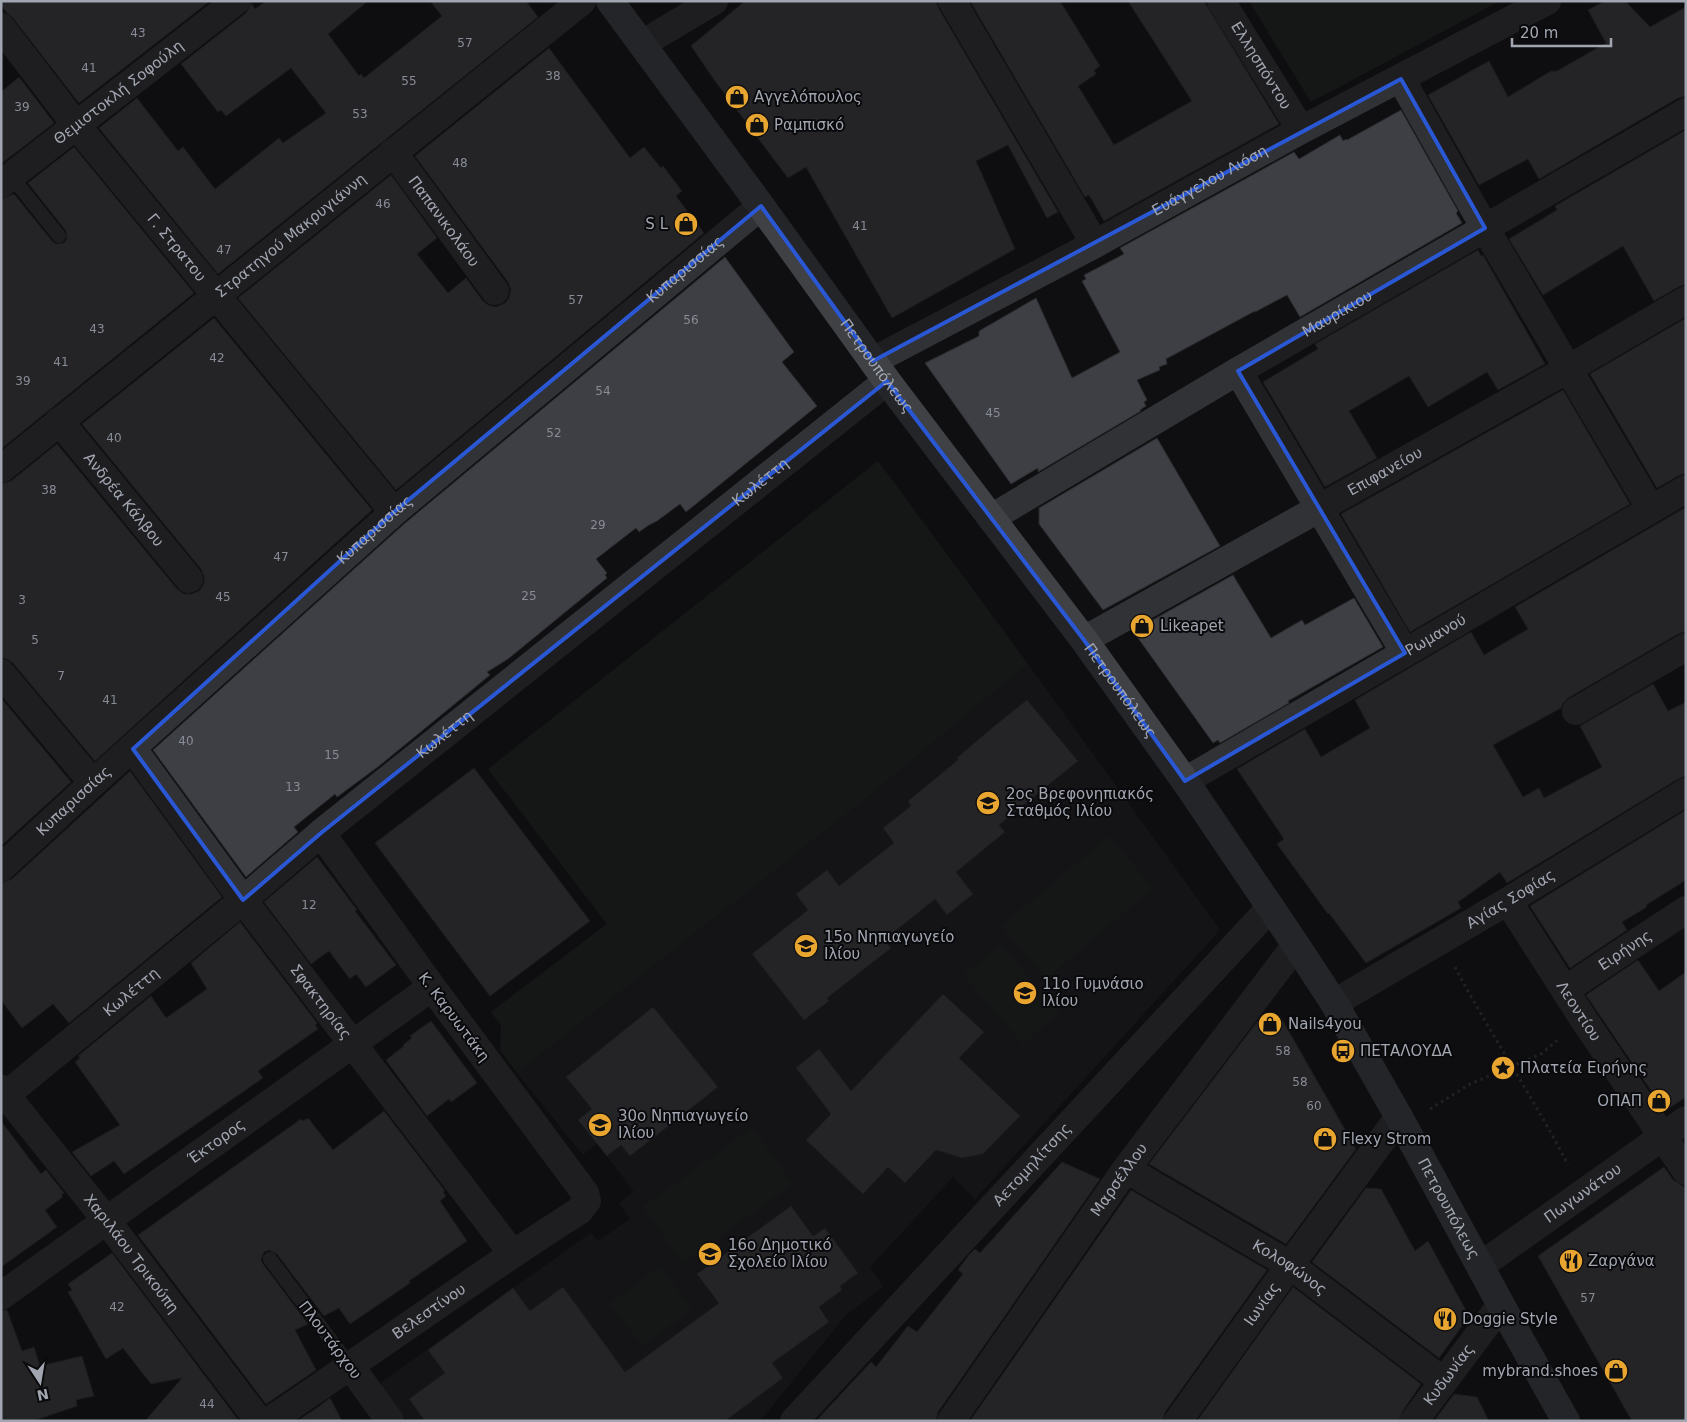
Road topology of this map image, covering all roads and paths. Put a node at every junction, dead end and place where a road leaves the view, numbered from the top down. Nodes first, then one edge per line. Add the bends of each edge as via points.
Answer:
1 (236, 1) edge
2 (582, 1) edge
3 (610, 1) edge
4 (714, 1) edge
5 (952, 1) edge
6 (1221, 1) edge
7 (1547, 1) edge
8 (1, 27) edge
9 (642, 44) junction
10 (1401, 79) junction
11 (1686, 112) edge
12 (76, 126) junction
13 (1301, 130) junction
14 (393, 152) junction
15 (6, 180) edge
16 (761, 206) junction
17 (1485, 228) junction
18 (59, 236) dead end
19 (1094, 244) junction
20 (496, 291) dead end
21 (216, 295) junction
22 (1686, 300) edge
23 (1568, 369) junction
24 (880, 371) junction
25 (1238, 371) junction
26 (59, 421) junction
27 (1, 469) edge
28 (1686, 489) edge
29 (1319, 508) junction
30 (1652, 509) junction
31 (394, 512) junction
32 (990, 518) junction
33 (189, 579) dead end
34 (1084, 640) junction
35 (1686, 647) edge
36 (1405, 653) junction
37 (1, 674) edge
38 (1576, 711) dead end
39 (133, 748) junction
40 (1185, 781) junction
41 (93, 783) junction
42 (1686, 792) edge
43 (321, 833) junction
44 (1, 868) edge
45 (243, 900) junction
46 (1508, 901) junction
47 (1271, 907) junction
48 (1686, 910) edge
49 (1440, 941) junction
50 (1296, 945) junction
51 (432, 987) junction
52 (1565, 990) junction
53 (1334, 1004) junction
54 (1584, 1020) junction
55 (352, 1045) junction
56 (1512, 1066) junction
57 (4, 1092) edge
58 (1686, 1120) edge
59 (1402, 1122) junction
60 (1662, 1136) junction
61 (1126, 1168) junction
62 (1686, 1171) edge
63 (1586, 1191) junction
64 (587, 1201) joint
65 (107, 1220) junction
66 (512, 1253) junction
67 (270, 1259) dead end
68 (1290, 1265) junction
69 (1480, 1266) junction
70 (1, 1296) edge
71 (1501, 1305) junction
72 (351, 1366) junction
73 (1442, 1381) junction
74 (259, 1421) edge
75 (269, 1421) edge
76 (390, 1421) edge
77 (794, 1421) edge
78 (950, 1421) edge
79 (1178, 1421) edge
80 (1414, 1421) edge
81 (1566, 1421) edge

1 - 12 street, Θεμιστοκλή Σοφούλη
2 - 14 street, Στρατηγού Μακρυγιάννη
3 - 9 main road, Πετρουπόλεως
4 - 9 street
5 - 19 street
6 - 13 street, Ελλησπόντου
7 - 10 street, Ευάγγελου Λιόση
8 - 12 street, Γ. Στρατου
9 - 16 main road, Πετρουπόλεως
10 - 13 street, Ευάγγελου Λιόση
10 - 17 street
11 - 17 street, Μαυρίκιου
12 - 15 street, Θεμιστοκλή Σοφούλη
12 - 21 street, Γ. Στρατου
13 - 19 street, Ευάγγελου Λιόση
14 - 20 street, Παπανικολάου
14 - 21 street, Στρατηγού Μακρυγιάννη
15 - 18 lane
16 - 24 main road, Πετρουπόλεως
16 - 31 street, Κυπαρισσίας
17 - 23 street
17 - 25 street, Μαυρίκιου
19 - 24 street, Ευάγγελου Λιόση
21 - 26 street, Στρατηγού Μακρυγιάννη
21 - 31 street, Γ. Στρατου
22 - 23 street, Επιφανείου
23 - 29 street, Επιφανείου
23 - 30 street
24 - 32 main road, Πετρουπόλεως
24 - 43 street, Κωλέττη
25 - 29 street
25 - 32 street, Μαυρίκιου
26 - 27 street, Στρατηγού Μακρυγιάννη
26 - 33 street, Ανδρέα Κάλβου
28 - 30 street, Ρωμανού
29 - 34 street, Επιφανείου
29 - 36 street
30 - 36 street, Ρωμανού
31 - 39 street, Κυπαρισσίας
32 - 34 main road, Πετρουπόλεως
34 - 40 main road, Πετρουπόλεως
35 - 38 street
36 - 40 street, Ρωμανού
37 - 41 street
39 - 41 street, Κυπαρισσίας
39 - 45 street, Σφακτηρίας
40 - 47 main road, Πετρουπόλεως
41 - 44 street, Κυπαρισσίας
42 - 46 street, Αγίας Σοφίας
43 - 45 street, Κωλέττη
43 - 51 street, Κ. Καρυωτάκη
45 - 55 street, Σφακτηρίας
45 - 57 street, Κωλέττη
46 - 49 street, Αγίας Σοφίας
46 - 52 street, Λεοντίου
47 - 50 main road, Πετρουπόλεως
47 - 77 street, Αετομηλίτσης
48 - 52 street, Ειρήνης
49 - 53 street, Αγίας Σοφίας
49 - 56 path
50 - 53 main road, Πετρουπόλεως
50 - 61 street, Μαρσέλλου
51 - 55 street, Έκτορος
51 - 64 street, Κ. Καρυωτάκη via 585,1192
52 - 54 street, Λεοντίου
53 - 59 main road, Πετρουπόλεως
54 - 56 path via 1541,1054
54 - 60 street, Λεοντίου
55 - 65 street, Έκτορος
55 - 66 street, Σφακτηρίας
56 - 59 path via 1470,1084
56 - 63 path via 1573,1174
57 - 65 street, Χαριλάου Τρικούπη
58 - 60 street, Πωγωνάτου
59 - 68 street, Ιωνίας
59 - 69 main road, Πετρουπόλεως
60 - 62 street, Λεοντίου
60 - 63 street, Πωγωνάτου
61 - 68 street, Κολοφώνος
61 - 78 street, Μαρσέλλου
63 - 69 street, Πωγωνάτου
64 - 66 street, Βελεστίνου via 578,1211
65 - 70 street, Έκτορος
65 - 74 street, Χαριλάου Τρικούπη
66 - 72 street, Βελεστίνου
67 - 72 lane, Πλουτάρχου
68 - 73 street, Κολοφώνος
68 - 79 street, Ιωνίας
69 - 71 main road, Πετρουπόλεως
71 - 73 street, Κυδωνίας
71 - 81 main road, Πετρουπόλεως
72 - 75 street, Βελεστίνου
72 - 76 street, Πλουτάρχου
73 - 80 street, Κυδωνίας

